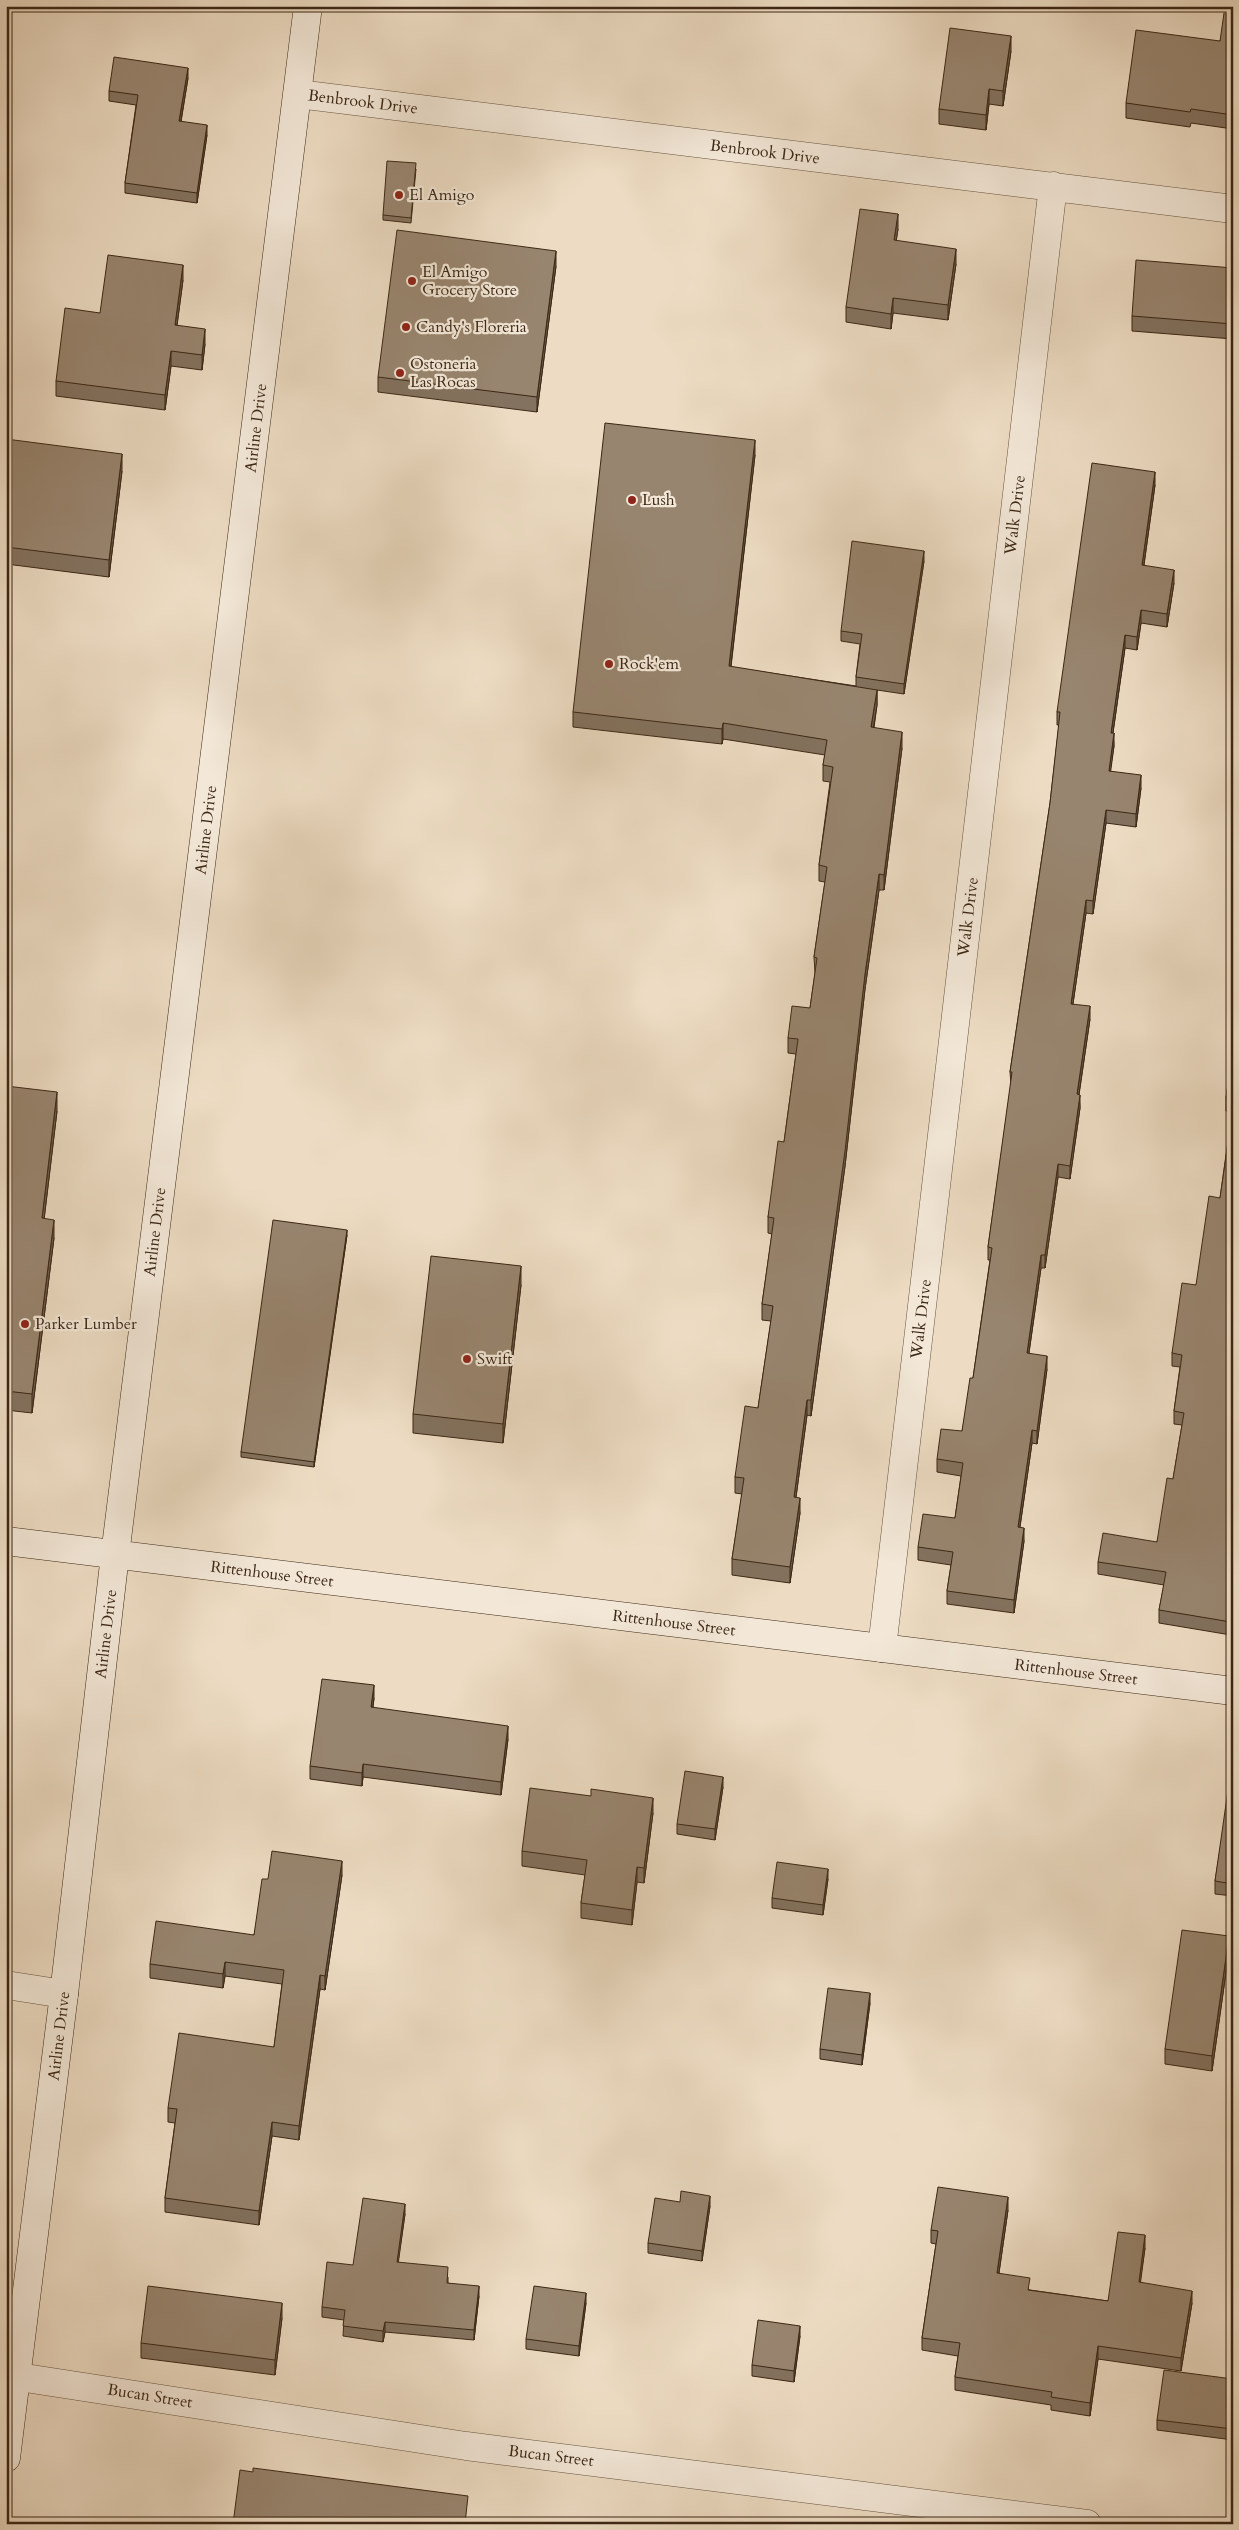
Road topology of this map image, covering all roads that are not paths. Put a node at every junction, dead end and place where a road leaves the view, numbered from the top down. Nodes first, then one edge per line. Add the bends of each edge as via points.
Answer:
1 (308, 6) edge
2 (298, 94) junction
3 (1053, 186) junction
4 (1233, 209) edge
5 (6, 1541) edge
6 (115, 1555) junction
7 (882, 1648) junction
8 (1233, 1691) edge
9 (6, 1986) edge
10 (64, 1994) junction
11 (11, 2375) edge
12 (6, 2458) edge
13 (1087, 2524) edge

1 - 2 street, Airline Drive
2 - 3 street, Benbrook Drive
2 - 6 street, Airline Drive
3 - 4 street, Benbrook Drive
3 - 7 street, Walk Drive
5 - 6 street, Rittenhouse Street
6 - 7 street, Rittenhouse Street
6 - 10 street, Airline Drive
7 - 8 street, Rittenhouse Street
9 - 10 street
10 - 11 street, Airline Drive
11 - 12 street, Airline Drive
11 - 13 street, Bucan Street via 466,2446

